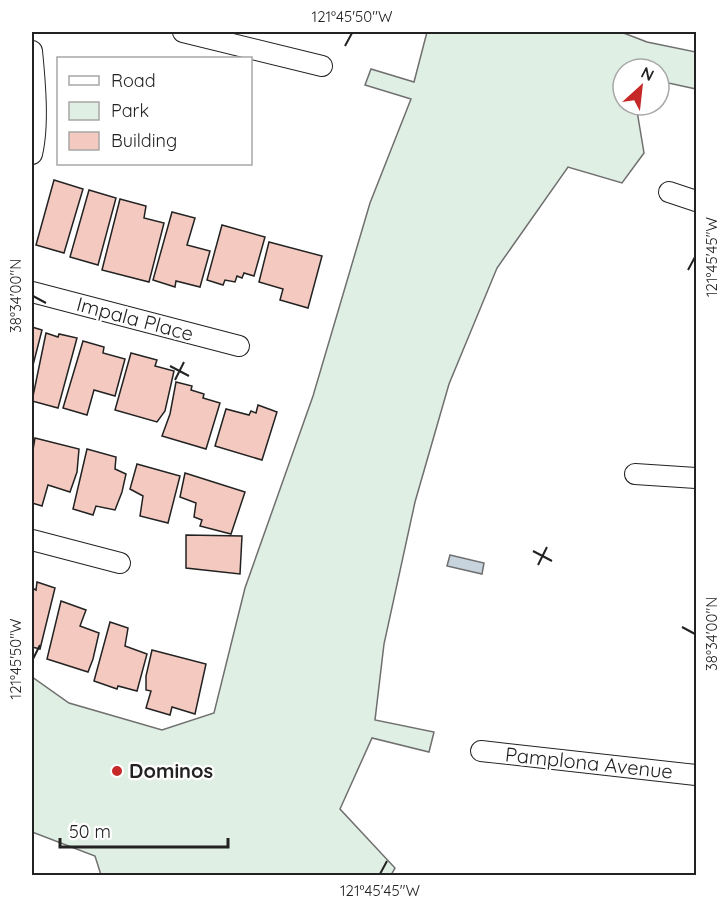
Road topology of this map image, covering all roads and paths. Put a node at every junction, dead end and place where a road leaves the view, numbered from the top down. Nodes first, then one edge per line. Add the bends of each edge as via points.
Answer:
1 (183, 32) edge
2 (32, 51) edge
3 (322, 66) dead end
4 (32, 154) edge
5 (669, 192) dead end
6 (696, 201) edge
7 (32, 292) edge
8 (239, 346) dead end
9 (635, 474) dead end
10 (696, 478) edge
11 (32, 540) edge
12 (120, 563) dead end
13 (481, 751) dead end
14 (696, 775) edge

1 - 3 street
2 - 4 street
5 - 6 street
7 - 8 street, Impala Place
9 - 10 street
11 - 12 street
13 - 14 street, Pamplona Avenue

